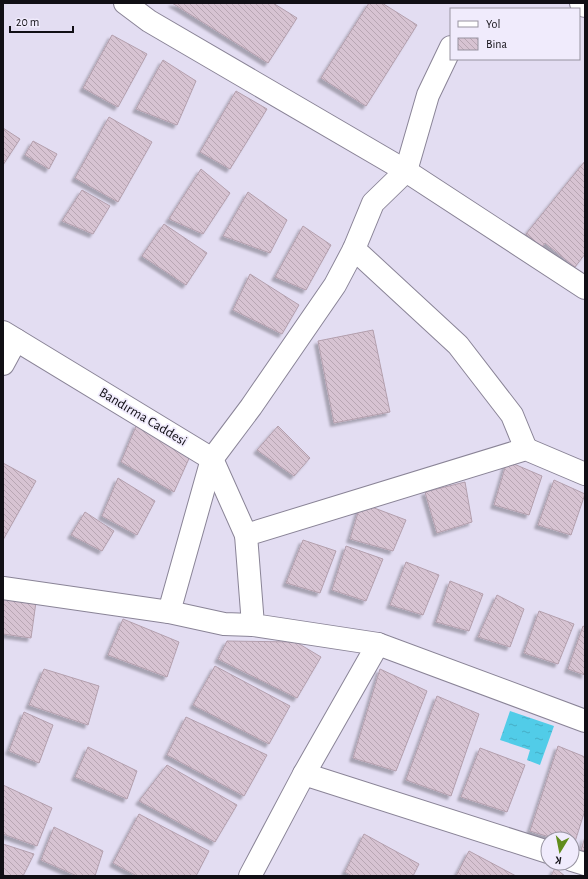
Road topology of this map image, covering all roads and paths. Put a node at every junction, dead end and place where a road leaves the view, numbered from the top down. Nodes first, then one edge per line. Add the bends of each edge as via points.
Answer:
1 (125, 3) edge
2 (581, 3) edge
3 (585, 6) edge
4 (450, 49) edge
5 (406, 171) junction
6 (354, 249) junction
7 (585, 288) edge
8 (9, 336) edge
9 (3, 364) edge
10 (526, 450) junction
11 (212, 459) junction
12 (585, 474) edge
13 (246, 535) junction
14 (3, 588) edge
15 (169, 612) junction
16 (253, 626) junction
17 (378, 644) junction
18 (585, 721) edge
19 (304, 774) junction
20 (540, 849) edge
21 (250, 876) edge

1 - 5 main road via 149,21
2 - 3 main road
4 - 5 main road via 428,95
5 - 6 main road via 373,203
5 - 7 main road
6 - 10 main road via 458,345 512,415
6 - 11 main road via 335,285
8 - 9 main road
8 - 11 main road, Bandırma Caddesi
10 - 12 main road
10 - 13 main road
11 - 13 main road
11 - 15 main road
13 - 16 main road
14 - 15 main road
15 - 16 main road via 224,624
16 - 17 main road
17 - 18 main road
17 - 19 main road
19 - 20 main road
19 - 21 main road

